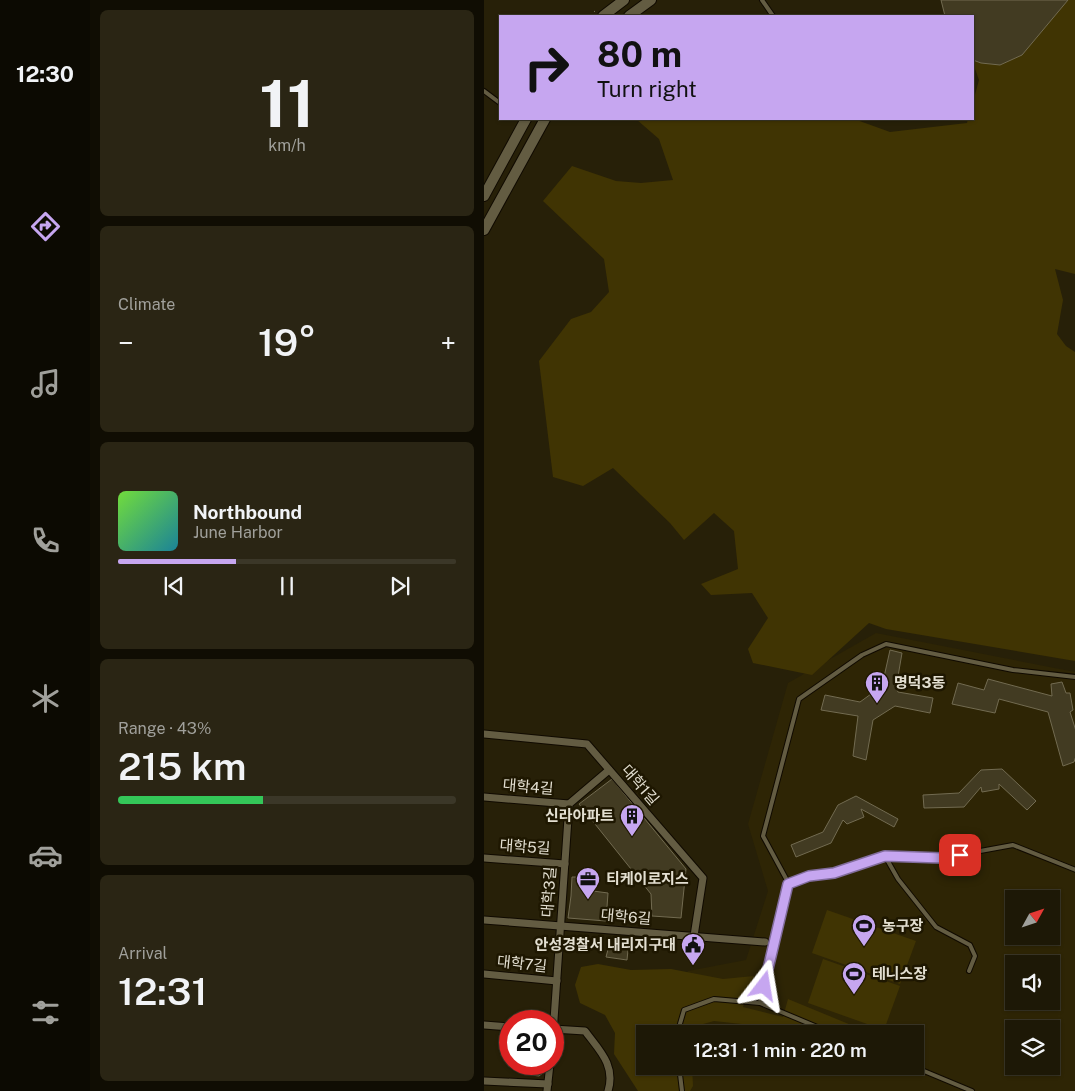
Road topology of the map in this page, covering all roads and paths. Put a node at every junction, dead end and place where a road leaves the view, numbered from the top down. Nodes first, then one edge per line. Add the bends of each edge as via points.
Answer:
1 (624, 0) edge
2 (651, 0) edge
3 (762, 0) edge
4 (604, 15) edge
5 (630, 15) edge
6 (773, 15) edge
7 (484, 91) edge
8 (499, 102) edge
9 (524, 120) edge
10 (544, 120) edge
11 (484, 196) edge
12 (484, 230) edge
13 (1075, 677) edge
14 (484, 734) edge
15 (609, 770) junction
16 (484, 797) edge
17 (569, 804) junction
18 (885, 856) junction
19 (484, 858) edge
20 (565, 864) junction
21 (1075, 870) edge
22 (788, 884) junction
23 (484, 920) edge
24 (560, 926) junction
25 (694, 936) junction
26 (765, 942) dead end
27 (969, 971) dead end
28 (484, 974) edge
29 (557, 981) junction
30 (760, 1003) junction
31 (555, 1010) edge
32 (484, 1025) edge
33 (680, 1025) edge
34 (813, 1025) edge
35 (499, 1026) edge
36 (564, 1030) edge
37 (924, 1071) edge
38 (680, 1075) edge
39 (484, 1082) edge
40 (547, 1087) edge
41 (608, 1091) edge
42 (682, 1091) edge
43 (972, 1091) edge

1 - 4 street
2 - 5 street
3 - 6 lane
7 - 8 lane
9 - 11 street
10 - 12 street
13 - 22 lane via 1013,670 886,644 862,655 799,699 763,836
14 - 15 street, 대학1길 via 587,744
15 - 17 street
15 - 25 street, 대학1길 via 703,878
16 - 17 street, 대학4길
17 - 20 street, 대학3길
18 - 21 lane via 942,858 1013,845
18 - 22 lane
18 - 27 lane via 898,879 936,927 970,945 975,956
19 - 20 street, 대학5길
20 - 24 street, 대학3길
22 - 30 lane
23 - 24 street, 대학6길
24 - 25 street, 대학6길
24 - 29 street, 대학3길
25 - 26 street, 대학6길
28 - 29 street, 대학7길
29 - 31 street, 대학3길
30 - 33 lane via 714,999 684,1010
30 - 34 lane
32 - 35 street
36 - 41 street via 585,1031 608,1062
37 - 43 lane
38 - 42 lane
39 - 40 street

